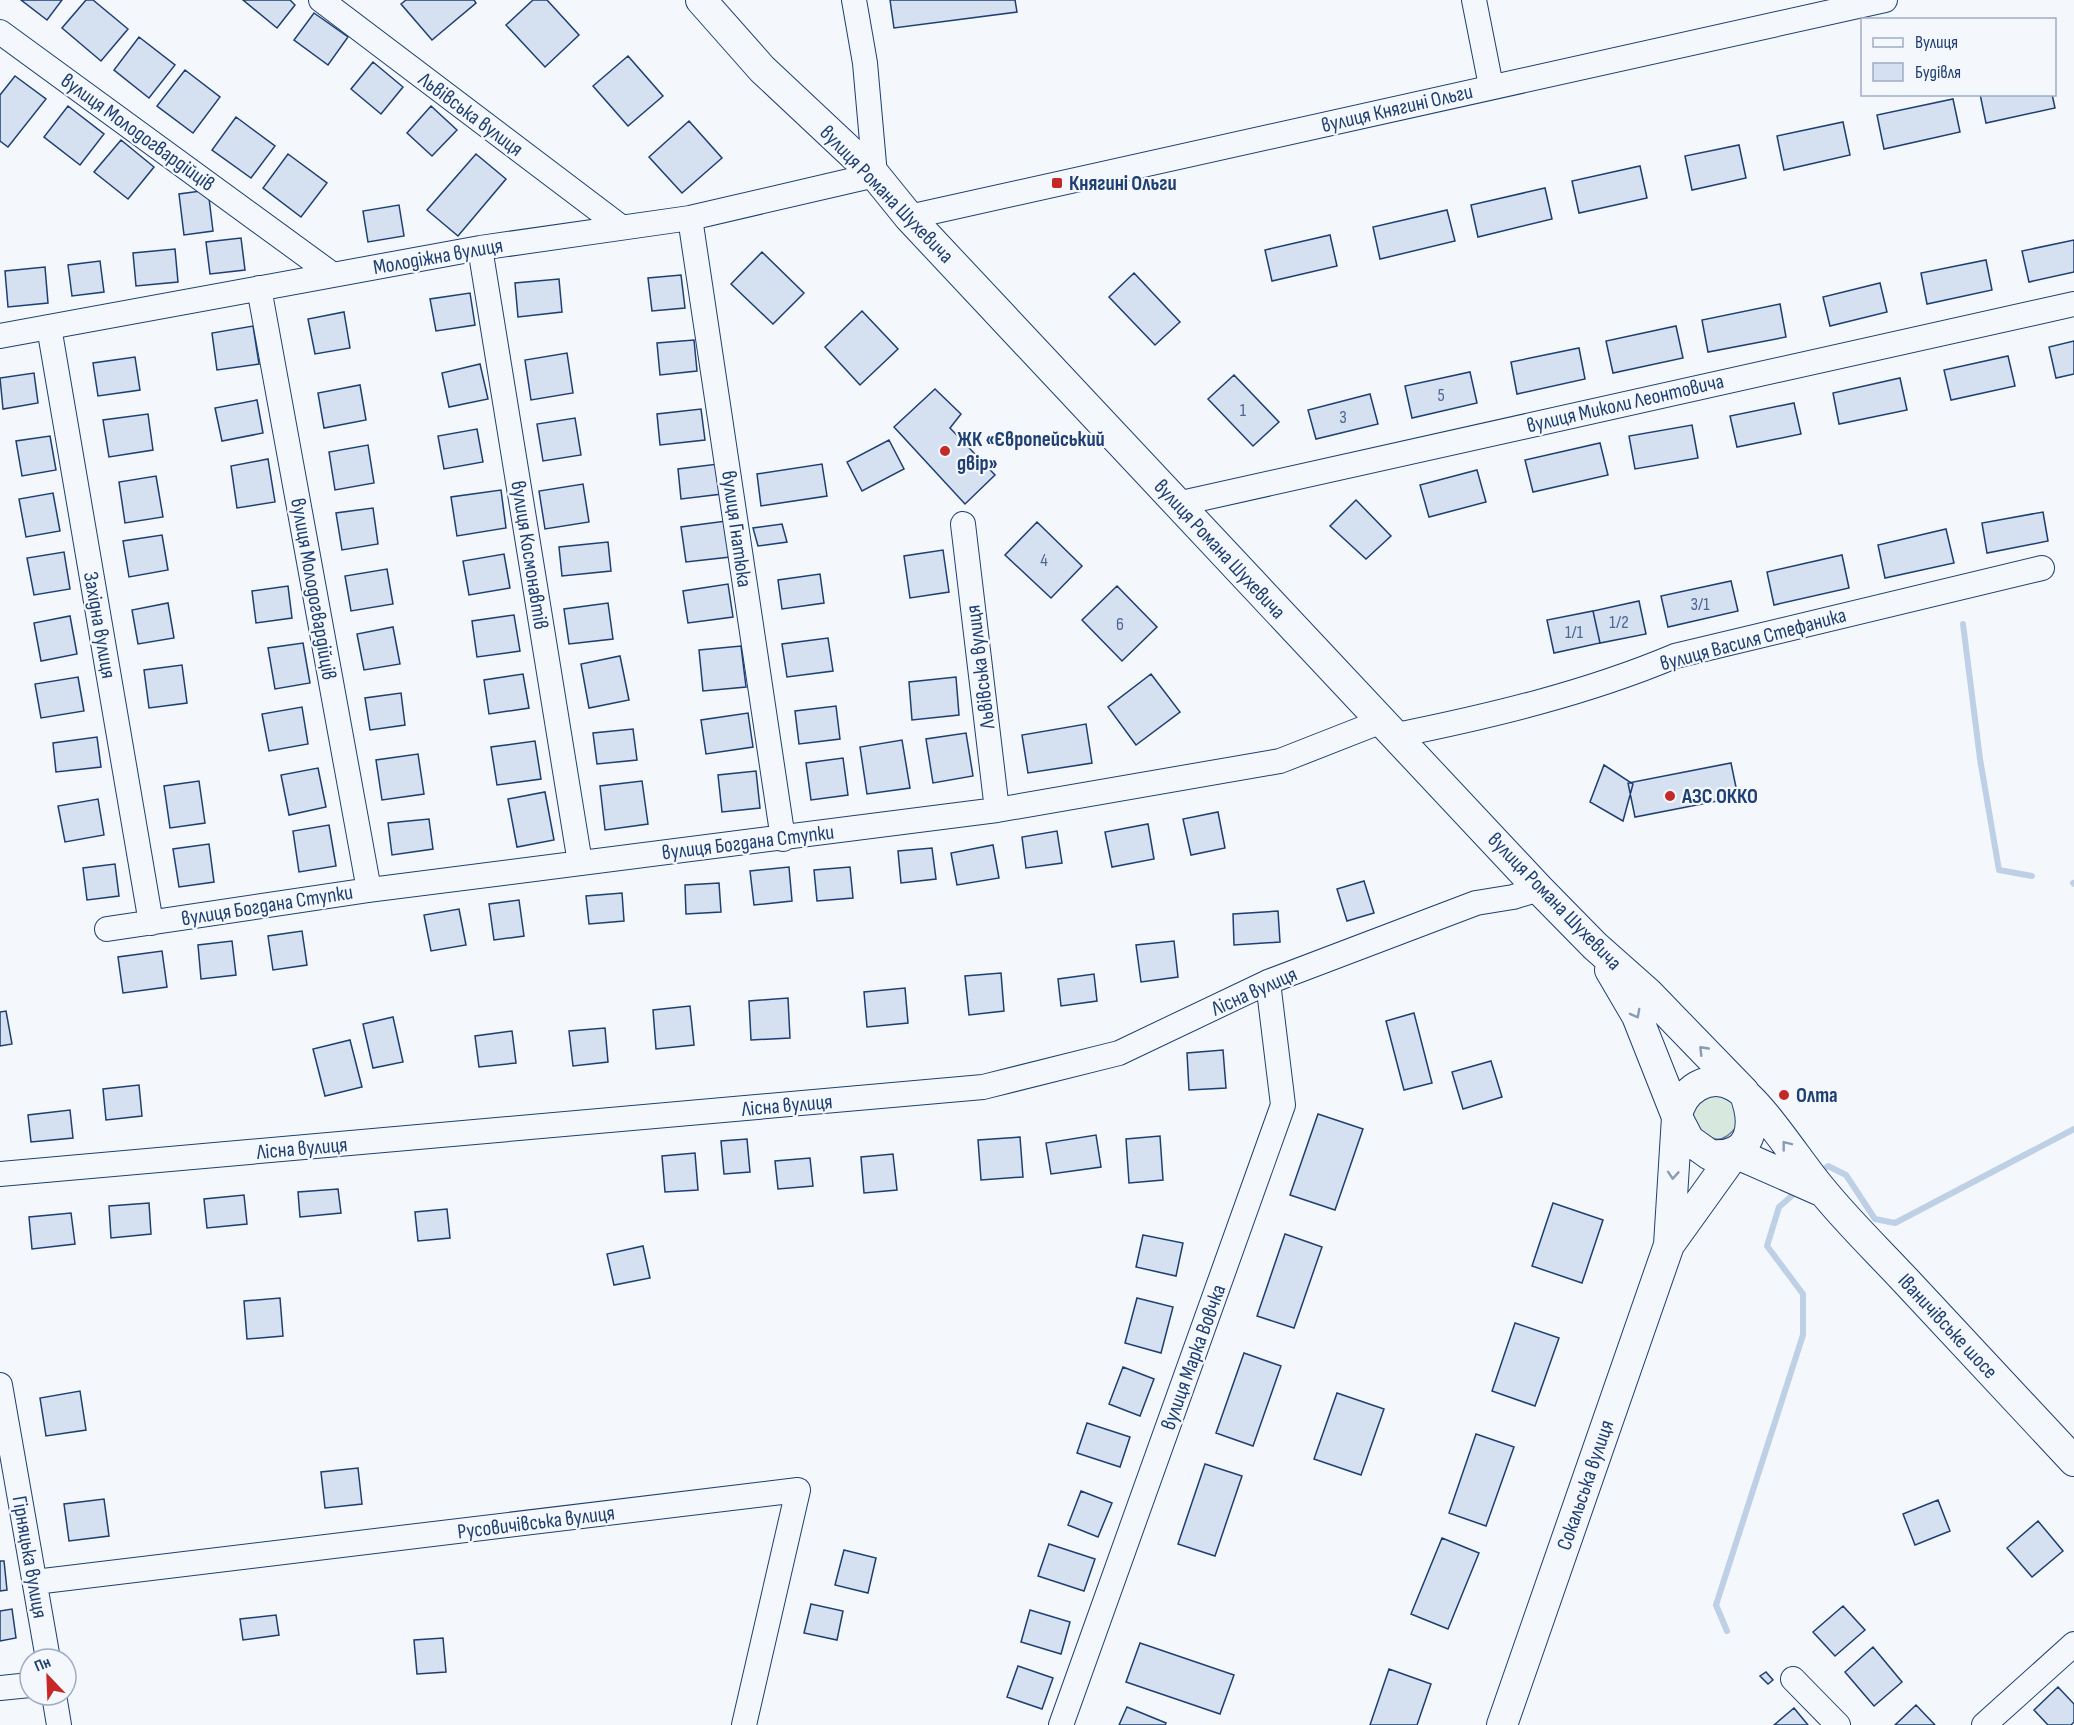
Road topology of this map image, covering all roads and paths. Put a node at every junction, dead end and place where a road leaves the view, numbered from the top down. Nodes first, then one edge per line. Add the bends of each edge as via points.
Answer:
1 (321, 0) edge
2 (701, 0) edge
3 (854, 0) edge
4 (1474, 0) edge
5 (1885, 0) edge
6 (0, 32) edge
7 (1491, 87) junction
8 (875, 175) junction
9 (909, 217) junction
10 (690, 218) junction
11 (621, 227) junction
12 (480, 248) junction
13 (333, 275) junction
14 (260, 288) junction
15 (2074, 304) edge
16 (49, 327) junction
17 (0, 336) edge
18 (1177, 504) junction
19 (963, 524) dead end
20 (2042, 568) dead end
21 (1389, 728) junction
22 (997, 810) junction
23 (783, 839) junction
24 (580, 863) junction
25 (1539, 889) junction
26 (369, 890) junction
27 (151, 923) junction
28 (107, 929) dead end
29 (1595, 946) junction
30 (1268, 982) junction
31 (1744, 1092) junction
32 (1677, 1116) junction
33 (1735, 1153) junction
34 (0, 1174) edge
35 (1822, 1191) junction
36 (1669, 1245) junction
37 (0, 1384) edge
38 (2074, 1461) edge
39 (35, 1582) junction
40 (2074, 1644) edge
41 (46, 1647) edge
42 (1793, 1679) dead end
43 (18, 1686) edge
44 (0, 1688) edge
45 (56, 1707) edge
46 (58, 1725) edge
47 (744, 1725) edge
48 (1061, 1725) edge
49 (1502, 1725) edge
50 (1838, 1725) edge
51 (1984, 1725) edge

1 - 11 street, Львівська вулиця
2 - 8 main road, вулиця Романа Шухевича via 762,69
3 - 8 street via 865,63
4 - 7 street
5 - 7 street, вулиця Княгині Ольги
6 - 13 street, вулиця Молодогвардійців
7 - 9 street, вулиця Княгині Ольги
8 - 9 main road, вулиця Романа Шухевича
8 - 10 street, Молодіжна вулиця
9 - 18 main road, вулиця Романа Шухевича
10 - 11 street, Молодіжна вулиця
10 - 23 street, вулиця Гнатюка
11 - 12 street, Молодіжна вулиця
12 - 13 street, Молодіжна вулиця
12 - 24 street, вулиця Космонавтів
13 - 14 street, Молодіжна вулиця
14 - 16 street, Молодіжна вулиця
14 - 26 street, вулиця Молодогвардійців
15 - 18 street, вулиця Миколи Леонтовича
16 - 17 street, Молодіжна вулиця
16 - 27 street, Західна вулиця
18 - 21 main road, вулиця Романа Шухевича
19 - 22 street, Львівська вулиця
20 - 21 street, вулиця Василя Стефаника via 1675,656 1622,678 1447,725
21 - 22 street, вулиця Богдана Ступки via 1280,761
21 - 25 main road, вулиця Романа Шухевича
22 - 23 street, вулиця Богдана Ступки
23 - 24 street, вулиця Богдана Ступки
24 - 26 street, вулиця Богдана Ступки
25 - 29 main road, вулиця Романа Шухевича
25 - 30 street, Лісна вулиця via 1476,903
26 - 27 street, вулиця Богдана Ступки
27 - 28 street, вулиця Богдана Ступки
31 -> 29 main road, вулиця Романа Шухевича via 1648,993
29 -> 32 main road via 1637,1016
30 - 34 street, Лісна вулиця via 1119,1053 983,1087
30 - 48 street, вулиця Марка Вовчка via 1283,1105
31 - 32 main road via 1725,1081 1706,1082 1688,1092
31 - 33 main road via 1751,1111 1751,1129 1745,1144
35 -> 31 main road, вулиця Романа Шухевича
32 - 33 main road via 1689,1140 1700,1151 1717,1156
32 -> 36 main road
33 - 35 main road
33 - 36 main road
35 - 38 main road, Іваничівське шосе
36 - 49 main road, Сокальська вулиця
37 - 39 street, Гірняцька вулиця
39 - 41 street, Гірняцька вулиця
39 - 47 street, Русовичівська вулиця via 798,1490
40 - 51 street
42 - 50 street
43 - 44 street
45 - 46 street

